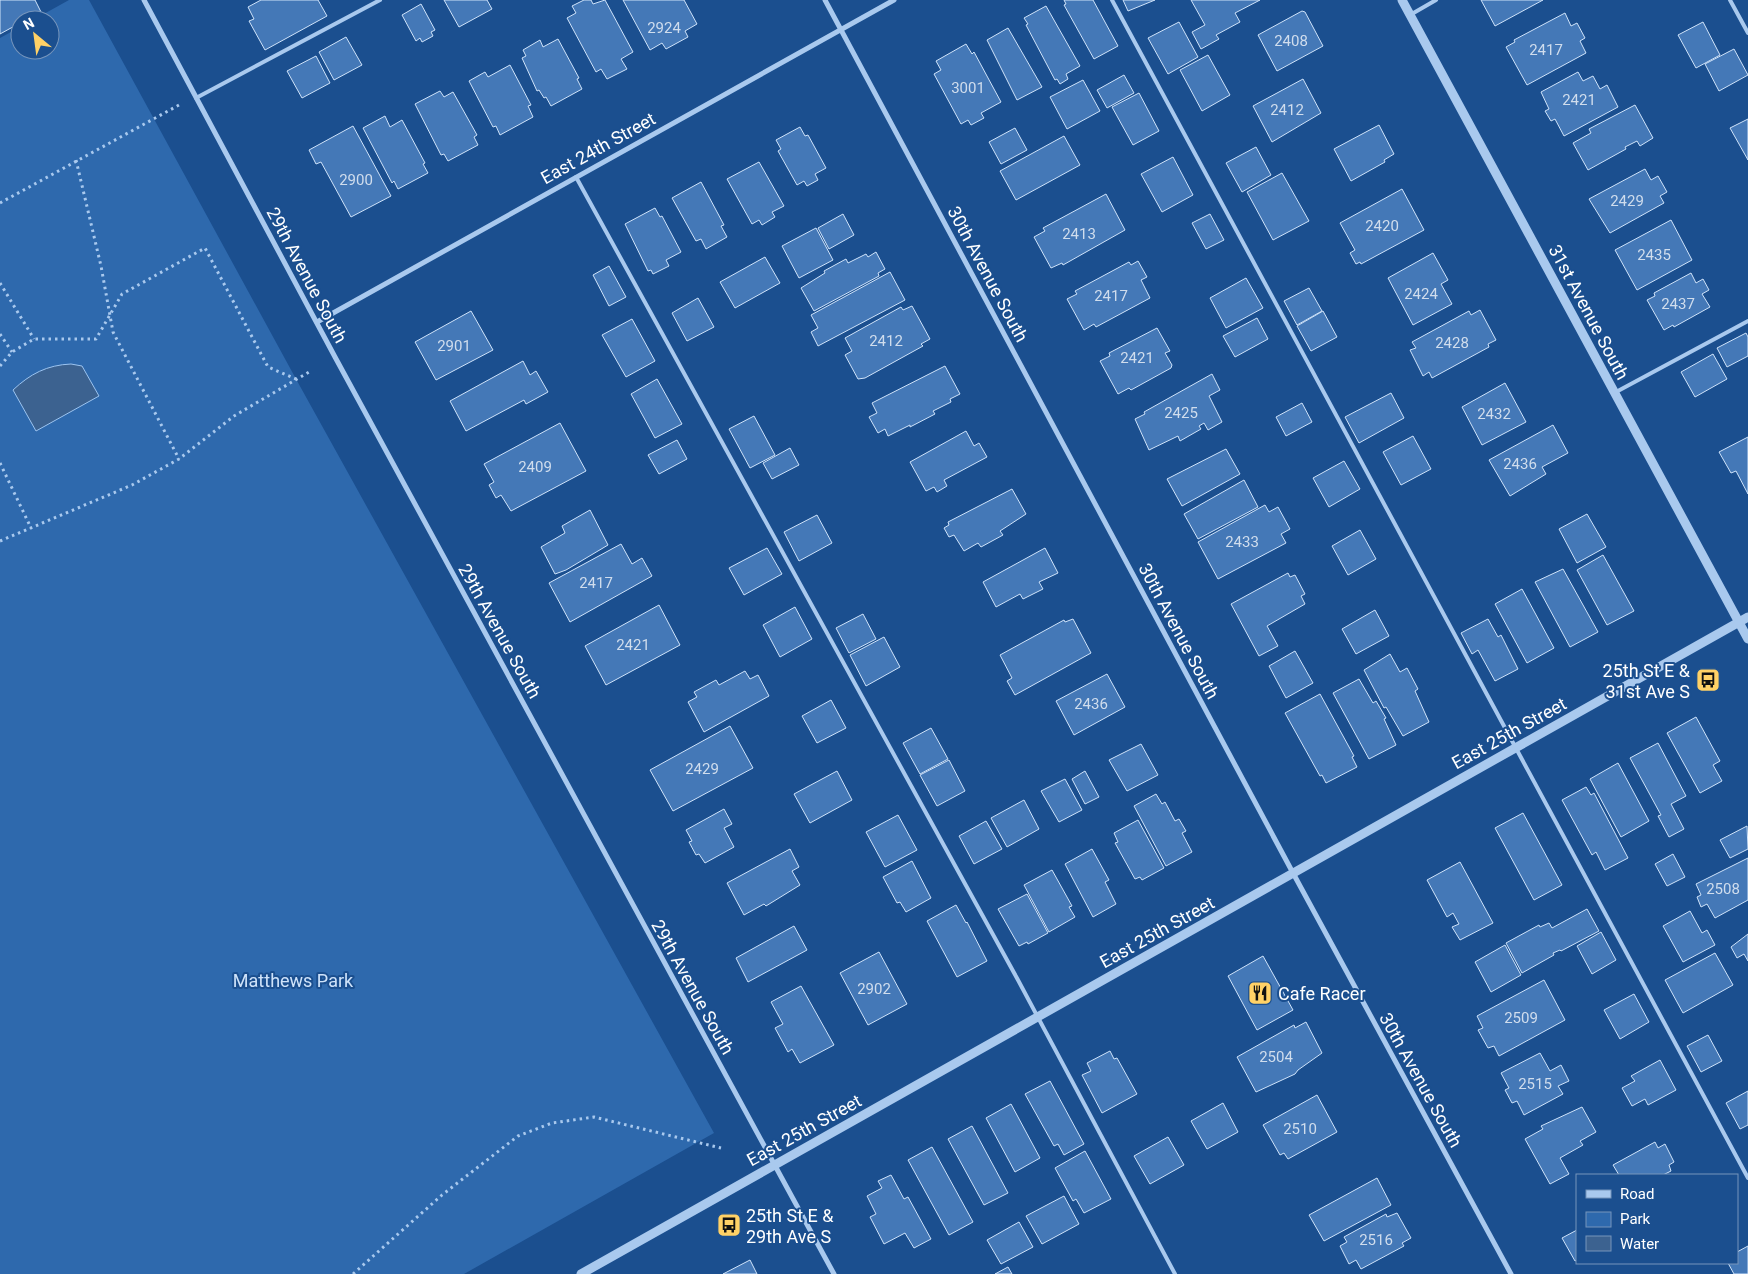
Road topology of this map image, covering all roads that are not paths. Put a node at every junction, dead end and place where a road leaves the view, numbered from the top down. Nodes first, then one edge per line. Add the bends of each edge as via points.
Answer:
1 (144, 0) edge
2 (380, 0) edge
3 (825, 0) edge
4 (894, 0) edge
5 (1112, 0) edge
6 (1402, 0) edge
7 (1436, 0) edge
8 (1730, 0) edge
9 (1410, 15) junction
10 (842, 29) junction
11 (1748, 33) edge
12 (196, 98) junction
13 (576, 176) junction
14 (1748, 321) edge
15 (317, 322) junction
16 (1615, 393) junction
17 (1748, 617) edge
18 (1739, 622) junction
19 (1748, 639) edge
20 (1514, 749) junction
21 (1293, 873) junction
22 (1038, 1017) junction
23 (775, 1165) junction
24 (1748, 1178) edge
25 (581, 1274) edge
26 (834, 1274) edge
27 (1175, 1274) edge
28 (1511, 1274) edge

1 - 12 street, 29th Avenue South
2 - 12 lane
3 - 10 street, 30th Avenue South
4 - 10 street, East 24th Street
5 - 20 lane
6 - 9 street, 31st Avenue South
7 - 9 lane
8 - 11 lane
9 - 16 street, 31st Avenue South
10 - 13 street, East 24th Street
10 - 21 street, 30th Avenue South
12 - 15 street, 29th Avenue South
13 - 15 street, East 24th Street
13 - 22 lane
14 - 16 lane
15 - 23 street, 29th Avenue South
16 - 18 street, 31st Avenue South
17 - 18 street, East 25th Street
18 - 19 street, 31st Avenue South
18 - 20 street, East 25th Street
20 - 21 street, East 25th Street
20 - 24 lane
21 - 22 street, East 25th Street
21 - 28 street, 30th Avenue South
22 - 23 street, East 25th Street
22 - 27 lane
23 - 25 street, East 25th Street
23 - 26 street, 29th Avenue South

